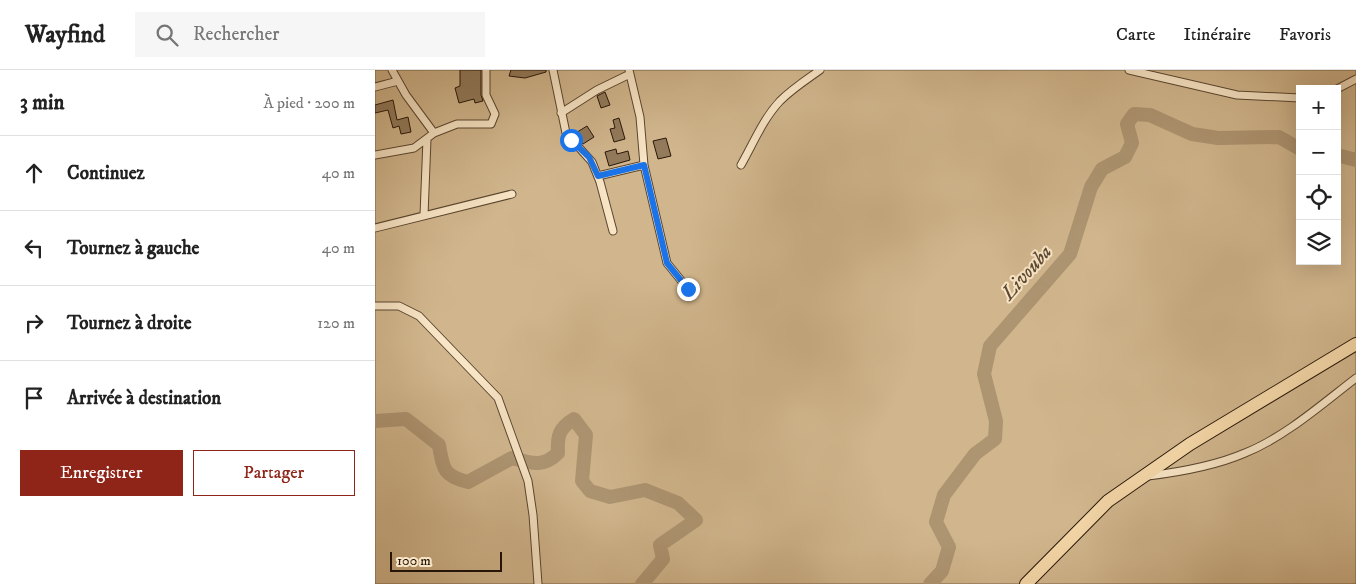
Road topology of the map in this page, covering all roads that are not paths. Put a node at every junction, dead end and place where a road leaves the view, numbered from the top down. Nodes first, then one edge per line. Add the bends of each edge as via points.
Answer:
1 (392, 70) edge
2 (486, 70) edge
3 (553, 70) edge
4 (820, 70) edge
5 (1129, 70) edge
6 (629, 72) edge
7 (1356, 79) edge
8 (398, 81) junction
9 (375, 87) edge
10 (1341, 87) edge
11 (1296, 98) edge
12 (561, 113) junction
13 (435, 133) junction
14 (427, 139) junction
15 (375, 155) edge
16 (644, 165) junction
17 (741, 165) dead end
18 (598, 176) junction
19 (512, 194) dead end
20 (424, 215) junction
21 (375, 228) edge
22 (613, 231) dead end
23 (688, 289) dead end
24 (375, 306) edge
25 (1356, 344) edge
26 (1356, 378) edge
27 (1143, 476) junction
28 (538, 584) edge
29 (1025, 584) edge

1 - 8 street
2 - 13 street via 486,95 495,114 492,122 486,125 457,124
3 - 12 street
4 - 17 street via 779,102
5 - 11 street via 1237,95
6 - 12 street
6 - 16 street via 640,117
7 - 10 street
8 - 9 street
8 - 13 street
12 - 18 street via 567,133 589,157
13 - 14 street
14 - 15 street via 414,148
14 - 20 street
16 - 18 street
16 - 23 street via 667,263
18 - 22 street
19 - 20 street
20 - 21 street
24 - 28 street via 406,309 429,324 501,404 525,470 533,516
25 - 27 highway
26 - 27 street via 1268,442 1245,454 1188,470
27 - 29 highway via 1108,501

